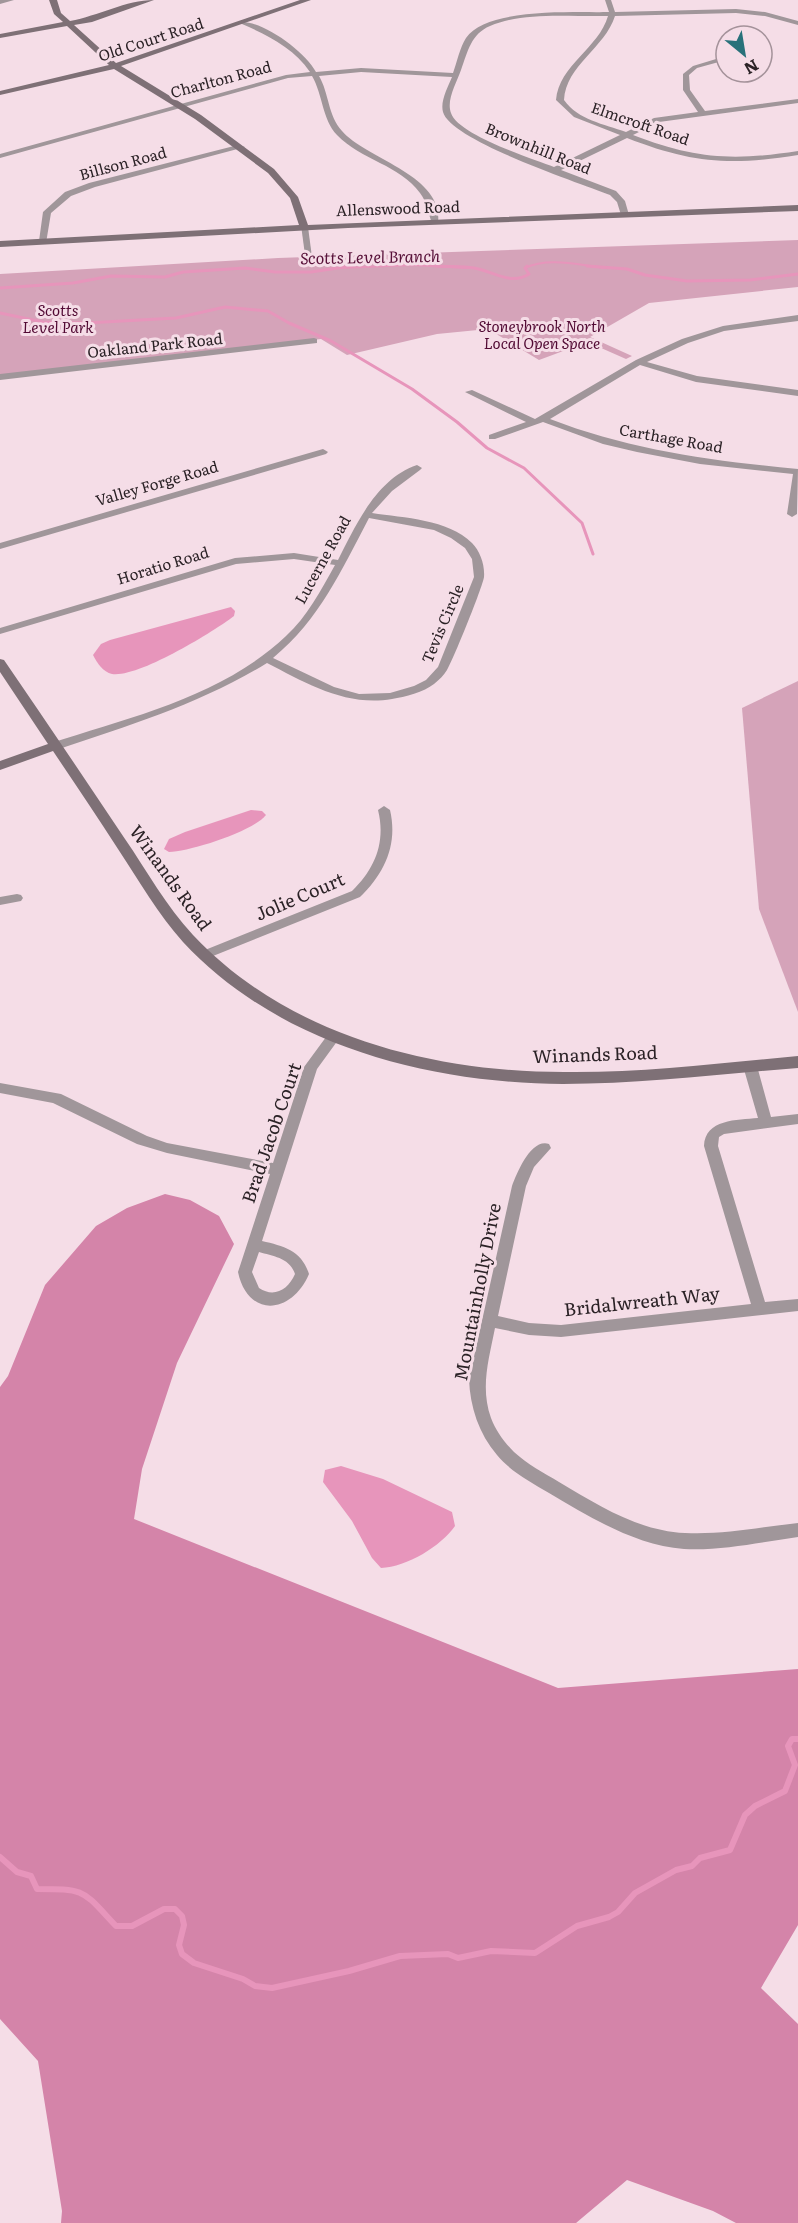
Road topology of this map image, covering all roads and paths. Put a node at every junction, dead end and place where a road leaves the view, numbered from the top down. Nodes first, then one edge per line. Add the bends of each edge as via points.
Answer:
1 (11, 0) edge
2 (53, 0) edge
3 (150, 0) edge
4 (307, 0) edge
5 (608, 0) edge
6 (0, 2) edge
7 (596, 10) junction
8 (612, 13) junction
9 (244, 23) junction
10 (798, 23) edge
11 (68, 24) junction
12 (599, 34) junction
13 (0, 36) edge
14 (714, 61) edge
15 (115, 66) junction
16 (315, 72) junction
17 (455, 75) junction
18 (0, 93) edge
19 (798, 101) edge
20 (178, 105) junction
21 (702, 113) junction
22 (626, 135) junction
23 (241, 147) junction
24 (798, 153) edge
25 (0, 156) edge
26 (555, 170) junction
27 (798, 208) edge
28 (625, 215) junction
29 (435, 221) junction
30 (304, 227) junction
31 (43, 242) junction
32 (0, 244) edge
33 (309, 255) dead end
34 (798, 318) edge
35 (314, 341) dead end
36 (639, 362) junction
37 (0, 377) edge
38 (469, 392) dead end
39 (798, 393) edge
40 (539, 420) junction
41 (492, 437) dead end
42 (323, 452) dead end
43 (417, 468) dead end
44 (798, 473) edge
45 (792, 514) dead end
46 (366, 515) junction
47 (0, 546) edge
48 (340, 563) junction
49 (0, 631) edge
50 (265, 658) junction
51 (0, 663) edge
52 (55, 746) junction
53 (0, 766) edge
54 (384, 810) dead end
55 (17, 898) dead end
56 (0, 902) edge
57 (204, 955) junction
58 (334, 1036) junction
59 (798, 1062) edge
60 (750, 1066) junction
61 (0, 1088) edge
62 (798, 1119) edge
63 (766, 1124) junction
64 (544, 1148) dead end
65 (278, 1170) junction
66 (254, 1245) dead end
67 (798, 1305) edge
68 (760, 1309) junction
69 (490, 1321) junction
70 (798, 1530) edge

1 - 6 street
2 - 11 street via 54,8
3 - 11 street via 104,17
4 - 9 street, Old Court Road
5 - 8 street
7 - 8 street, Brownhill Road
7 - 12 street
7 - 17 street, Brownhill Road via 520,16 486,25 469,38
8 - 10 street, Brownhill Road via 736,11
8 - 12 street, Elmcroft Road
9 - 15 street, Old Court Road
9 - 16 street via 291,47
11 - 13 street
11 - 15 street
12 - 22 street, Elmcroft Road via 561,87 560,100 578,117
14 - 21 street via 686,74 686,88
15 - 18 street, Old Court Road
15 - 20 street
16 - 17 street, Charlton Road
16 - 20 street, Charlton Road
16 - 29 street via 339,133 416,184 430,201
17 - 26 street, Brownhill Road via 446,107 455,125 487,144
19 - 21 street
20 - 23 street
20 - 25 street, Charlton Road
21 - 22 street via 657,120
22 - 24 street, Elmcroft Road via 699,158 739,159
22 - 26 street
23 - 30 street via 284,183 301,213
23 - 31 street, Billson Road via 92,185 68,195 47,212
26 - 28 street, Brownhill Road via 613,193 621,201
27 - 28 street, Allenswood Road
28 - 29 street, Allenswood Road
29 - 30 street, Allenswood Road
30 - 31 street, Allenswood Road
30 - 33 street
31 - 32 street, Allenswood Road
34 - 36 street via 702,335
35 - 37 street, Oakland Park Road
36 - 39 street via 696,379
36 - 40 street
38 - 40 street, Carthage Road
40 - 41 street
40 - 44 street, Carthage Road via 641,452
42 - 47 street, Valley Forge Road
43 - 46 street, Lucerne Road via 389,487
44 - 45 street
46 - 48 street, Lucerne Road
46 - 50 street, Tevis Circle via 441,529 466,543 477,559 479,577 443,668 418,688 367,698 330,690
48 - 49 street, Horatio Road via 294,556 235,561
48 - 50 street, Lucerne Road via 313,611
50 - 52 street, Lucerne Road via 203,694
51 - 52 street, Winands Road
52 - 53 street
52 - 57 street, Winands Road via 169,915
54 - 57 street, Jolie Court via 387,842 374,876 356,894
55 - 56 street
57 - 58 street, Winands Road via 255,995
58 - 60 street, Winands Road via 424,1064 514,1077 574,1078
58 - 65 street, Brad Jacob Court via 311,1068
59 - 60 street, Winands Road
60 - 63 street
61 - 65 street via 56,1098 167,1148
62 - 63 street
63 - 68 street via 720,1129 714,1133 711,1146
64 - 69 street, Mountainholly Drive via 528,1164 519,1186
65 - 66 street, Brad Jacob Court
67 - 68 street, Bridalwreath Way
68 - 69 street, Bridalwreath Way via 561,1331
69 - 70 street, Mountainholly Drive via 477,1396 493,1437 514,1462 611,1520 639,1532 685,1541

